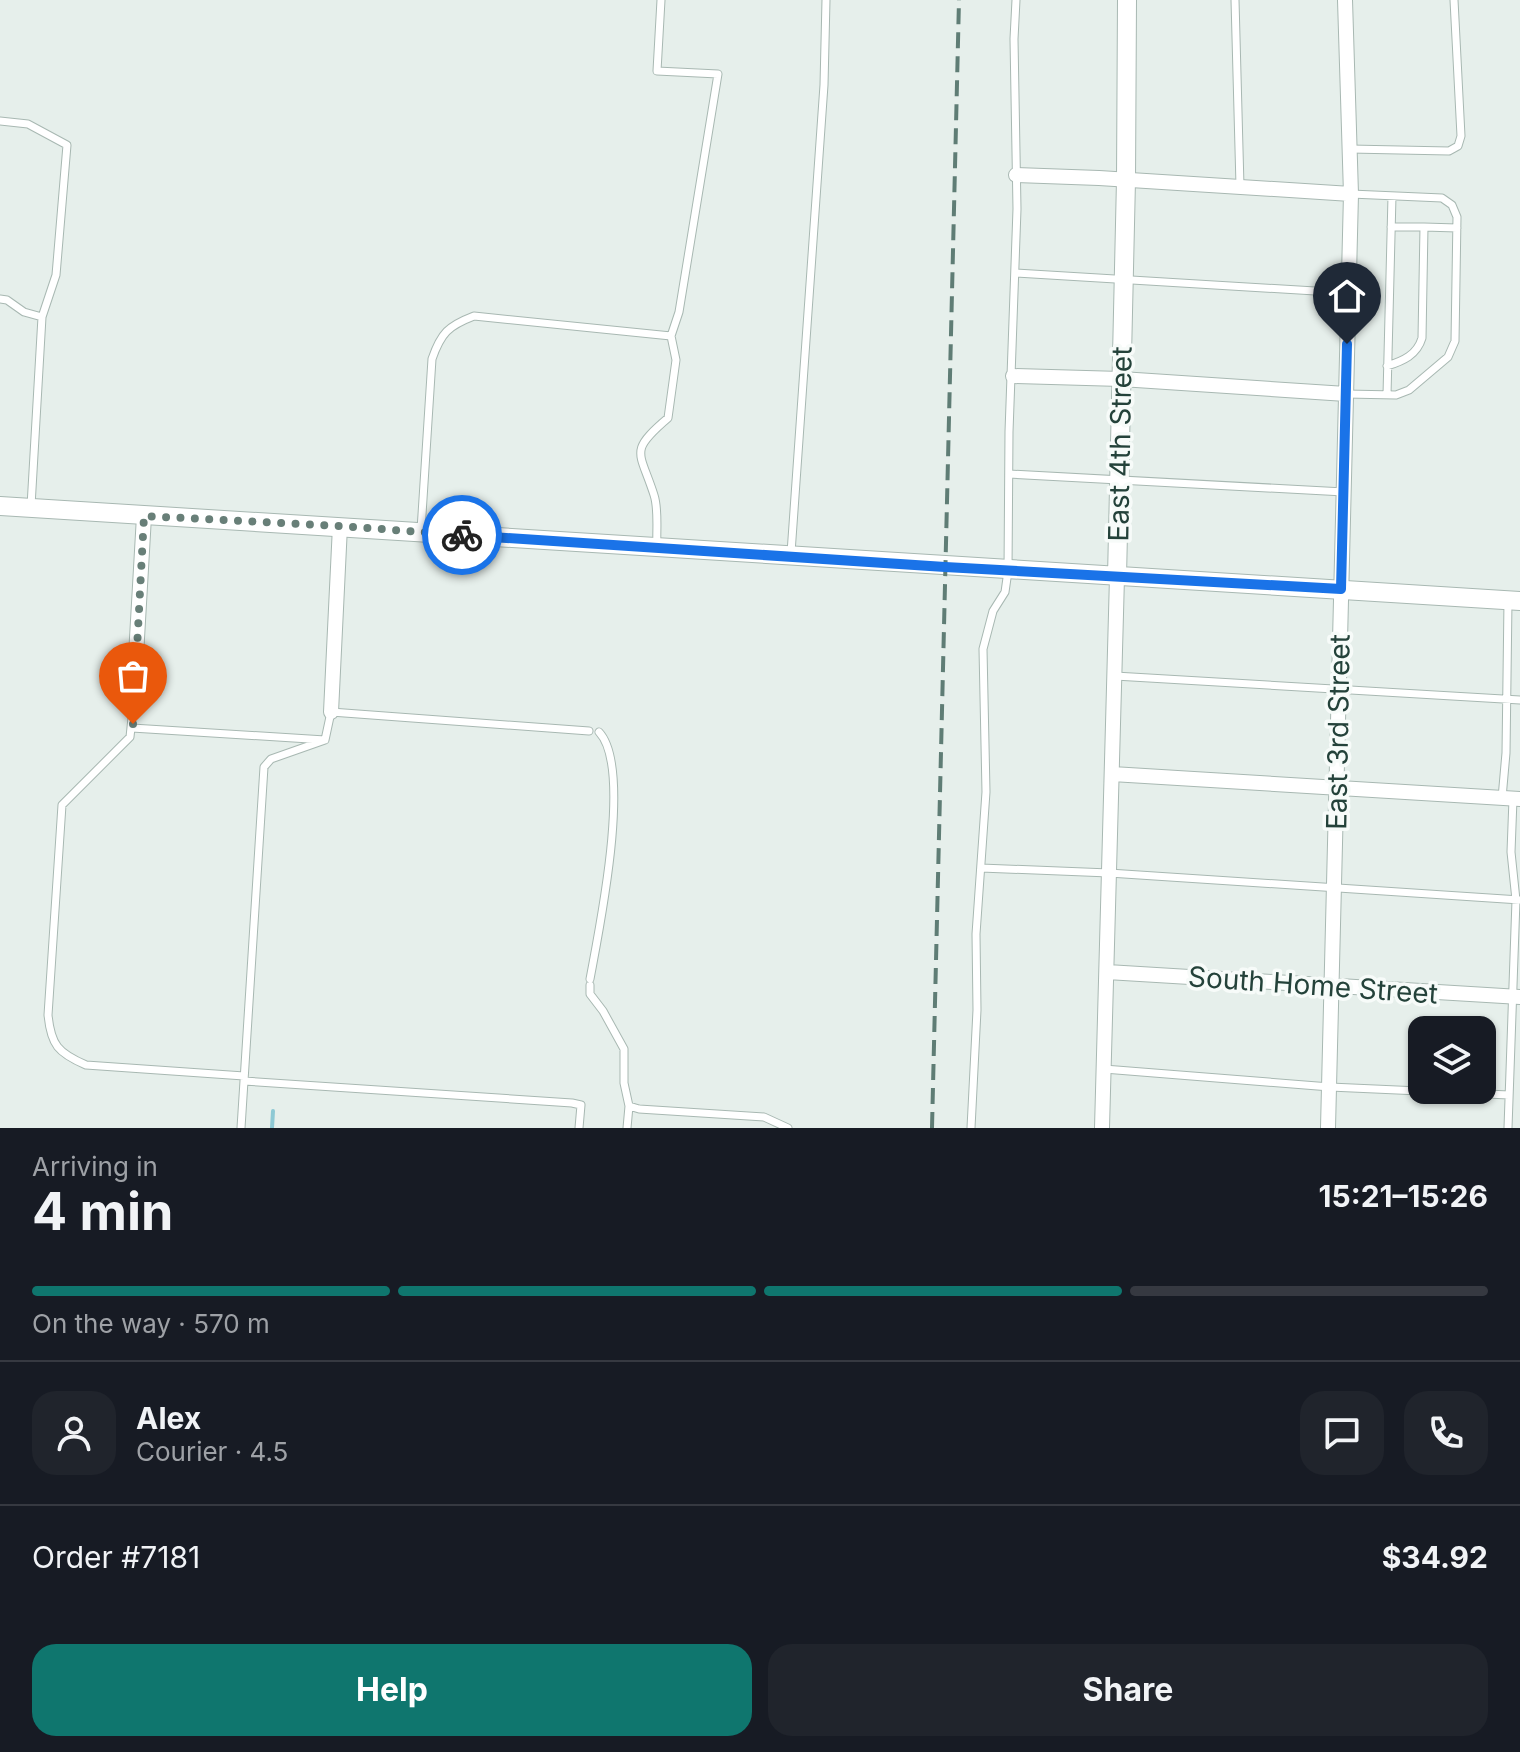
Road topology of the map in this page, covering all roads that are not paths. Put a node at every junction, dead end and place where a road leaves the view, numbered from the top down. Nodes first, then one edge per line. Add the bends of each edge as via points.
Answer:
1 (661, 0) edge
2 (826, 0) edge
3 (1016, 0) edge
4 (1127, 0) edge
5 (1235, 0) edge
6 (1345, 0) edge
7 (1454, 0) edge
8 (0, 121) edge
9 (1350, 149) junction
10 (1016, 175) junction
11 (1126, 180) junction
12 (1240, 188) junction
13 (1351, 194) junction
14 (1392, 196) junction
15 (1391, 227) junction
16 (1424, 227) junction
17 (1457, 228) junction
18 (1015, 273) junction
19 (1124, 282) junction
20 (1348, 293) junction
21 (0, 299) edge
22 (42, 317) junction
23 (671, 336) junction
24 (1387, 366) junction
25 (1013, 376) junction
26 (1121, 379) junction
27 (1346, 394) junction
28 (1387, 395) junction
29 (1009, 474) junction
30 (1119, 480) junction
31 (1344, 492) junction
32 (0, 506) edge
33 (31, 508) junction
34 (144, 516) junction
35 (340, 526) junction
36 (421, 532) junction
37 (657, 548) junction
38 (791, 557) junction
39 (1008, 571) junction
40 (1117, 577) junction
41 (1341, 589) junction
42 (1514, 601) edge
43 (1115, 676) junction
44 (1338, 690) junction
45 (1506, 699) junction
46 (1520, 700) edge
47 (133, 708) joint
48 (331, 712) junction
49 (132, 728) junction
50 (589, 731) dead end
51 (599, 732) dead end
52 (325, 740) junction
53 (1112, 774) junction
54 (1336, 788) junction
55 (1512, 799) edge
56 (981, 868) junction
57 (1109, 873) junction
58 (1334, 888) junction
59 (1518, 900) edge
60 (1107, 972) junction
61 (1332, 986) junction
62 (1516, 997) edge
63 (1104, 1069) junction
64 (244, 1079) junction
65 (1330, 1087) junction
66 (1509, 1095) junction
67 (629, 1106) junction
68 (241, 1128) edge
69 (579, 1128) edge
70 (627, 1128) edge
71 (788, 1128) edge
72 (971, 1128) edge
73 (1102, 1128) edge
74 (1328, 1128) edge
75 (1508, 1128) edge

1 - 23 lane via 657,71 718,74
2 - 38 lane
3 - 10 lane
4 - 11 street, East 4th Street
5 - 12 lane
6 - 9 street, East 3rd Street
7 - 9 lane via 1458,146 1449,151
8 - 22 lane via 28,124 67,145 56,275
9 - 13 street, East 3rd Street
10 - 11 street
10 - 18 lane
11 - 12 street
11 - 19 street, East 4th Street
12 - 13 street
13 - 14 lane
13 - 20 street, East 3rd Street
14 - 15 lane
14 - 17 lane via 1442,198 1452,205
15 - 16 lane
15 - 24 lane
16 - 17 lane
16 - 24 lane via 1421,344 1406,360
17 - 28 lane via 1455,341 1448,357 1409,390
18 - 19 lane
18 - 25 lane
19 - 20 lane
19 - 26 street, East 4th Street
20 - 27 street, East 3rd Street
21 - 22 lane
22 - 33 lane
23 - 36 lane via 474,316 452,324 432,359
23 - 37 lane via 676,360 668,418 645,437 639,454 655,497
24 - 28 lane
25 - 26 street
25 - 29 lane
26 - 27 street
26 - 30 street, East 4th Street
27 - 28 lane
27 - 31 street, East 3rd Street
29 - 30 lane
29 - 39 lane
30 - 31 lane
30 - 40 street, East 4th Street
31 - 41 street, East 3rd Street
32 - 33 street
33 - 34 street
34 - 35 street
34 - 47 street
35 - 36 street
35 - 48 street
36 - 37 street
37 - 38 street
38 - 39 street
39 - 40 street
39 - 56 lane via 983,649 986,792
40 - 41 street
40 - 43 street, East 4th Street
41 - 42 street
41 - 44 street, East 3rd Street
42 - 45 lane
43 - 44 lane
43 - 53 street, East 4th Street
44 - 45 lane
44 - 54 street, East 3rd Street
45 - 46 lane
45 - 55 lane
47 - 49 lane
48 - 50 lane
48 - 52 lane
49 - 52 lane
49 - 64 lane via 130,737 62,805 50,1036 58,1049 86,1065
51 - 67 lane via 610,749 613,807 607,889 590,994 624,1049
52 - 64 lane via 271,759 264,767
53 - 54 street
53 - 57 street, East 4th Street
54 - 55 street
54 - 58 street, East 3rd Street
55 - 59 lane via 1511,852
56 - 57 lane
56 - 72 lane
57 - 58 lane
57 - 60 street, East 4th Street
58 - 59 lane
58 - 61 street, East 3rd Street
59 - 62 lane
60 - 61 street, South Home Street
60 - 63 street, East 4th Street
61 - 62 street, South Home Street
61 - 65 street, East 3rd Street
62 - 66 lane
63 - 65 lane
63 - 73 street, East 4th Street
64 - 68 lane
64 - 69 lane via 572,1103 581,1105
65 - 66 lane
65 - 74 street, East 3rd Street
66 - 75 lane
67 - 70 lane
67 - 71 lane via 764,1117

